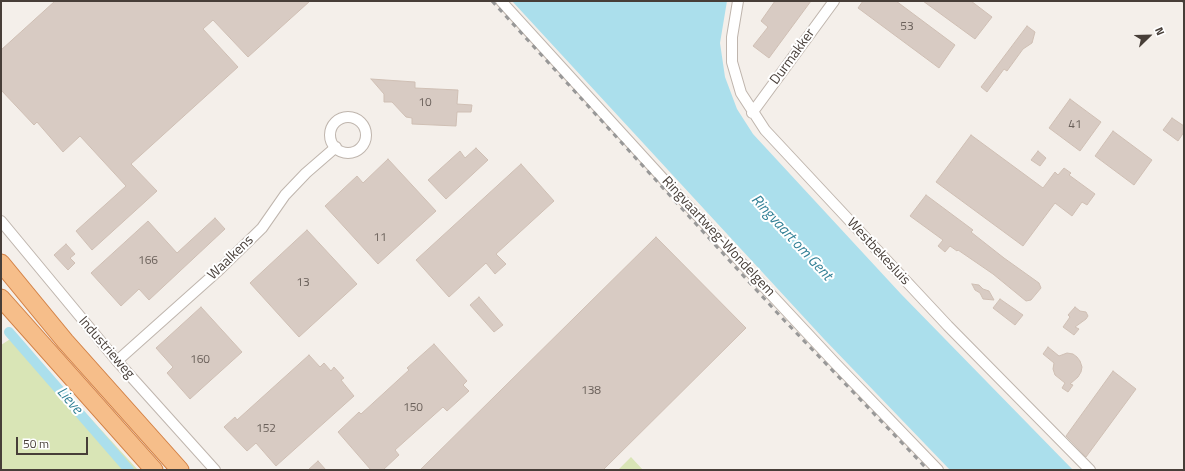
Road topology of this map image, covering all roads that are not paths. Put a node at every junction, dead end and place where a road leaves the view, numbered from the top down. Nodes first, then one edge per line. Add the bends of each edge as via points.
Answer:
1 (501, 1) edge
2 (738, 1) edge
3 (834, 1) edge
4 (752, 113) junction
5 (336, 147) dead end
6 (1, 221) edge
7 (1, 263) edge
8 (1, 298) edge
9 (117, 361) junction
10 (154, 470) edge
11 (180, 470) edge
12 (215, 470) edge
13 (938, 470) edge
14 (1090, 470) edge

1 - 13 street, Ringvaartweg-Wondelgem via 667,183
2 - 4 street, Westbekesluis via 732,37 732,62 741,93
3 - 4 street, Durmakker
4 - 14 street, Westbekesluis via 948,326
5 - 9 street, Waalkens via 285,194 262,228 214,275
6 - 9 street, Industrieweg
7 - 11 highway, Industrieweg via 65,341
8 - 10 highway
9 - 12 street, Industrieweg

